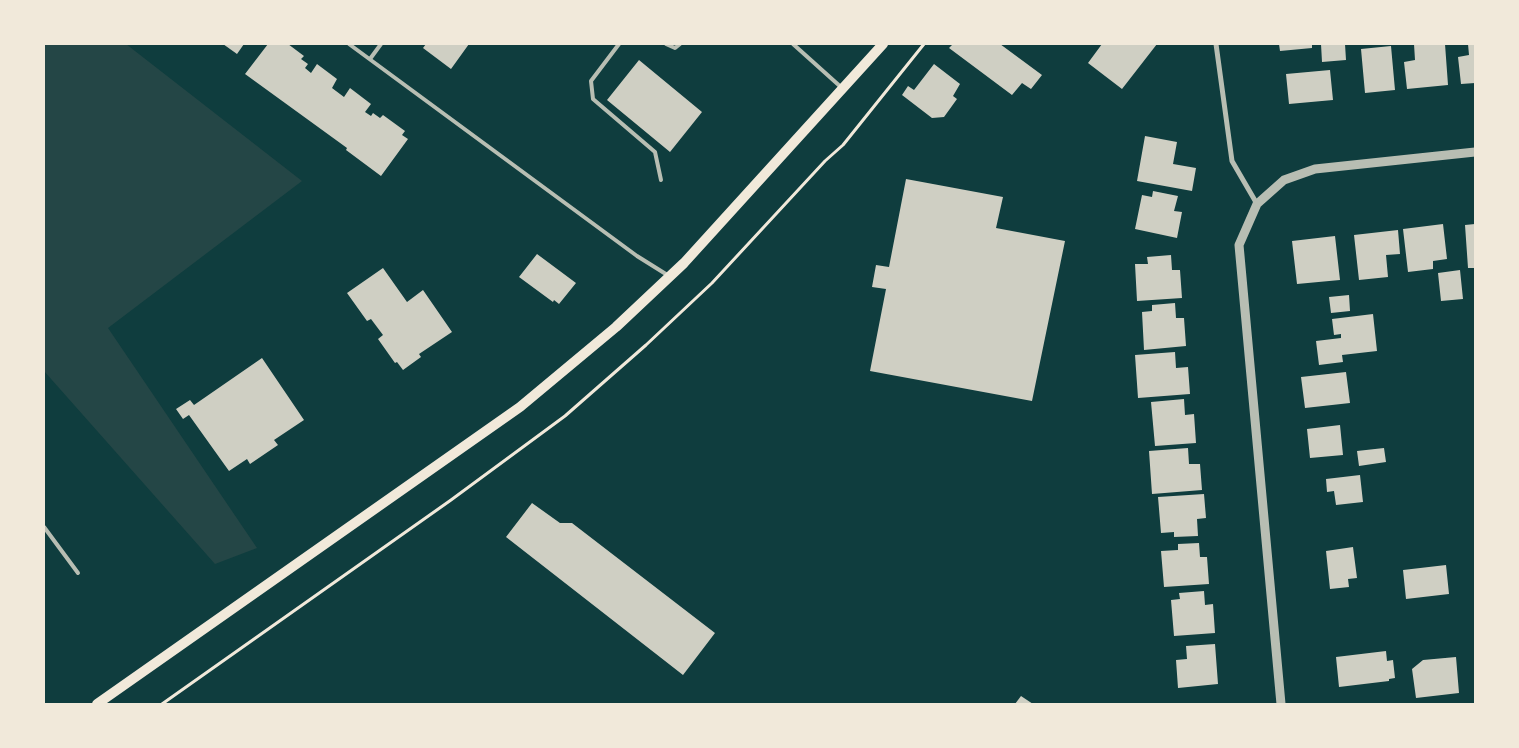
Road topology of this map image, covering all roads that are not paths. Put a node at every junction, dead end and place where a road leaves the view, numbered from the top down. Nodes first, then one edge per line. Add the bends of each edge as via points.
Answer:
1 (349, 44) edge
2 (381, 44) edge
3 (619, 44) edge
4 (666, 44) edge
5 (680, 44) edge
6 (793, 44) edge
7 (883, 44) edge
8 (1216, 44) edge
9 (370, 59) junction
10 (842, 88) junction
11 (1475, 152) edge
12 (661, 180) dead end
13 (1257, 204) junction
14 (670, 276) junction
15 (44, 527) edge
16 (78, 574) dead end
17 (97, 704) edge
18 (1281, 704) edge

1 - 9 lane
2 - 9 lane
3 - 12 lane via 591,81 593,99 654,152
4 - 5 lane via 675,48
6 - 10 lane
7 - 10 main road
8 - 13 street via 1232,161
9 - 14 lane via 637,256
10 - 14 main road
11 - 13 street via 1315,169 1284,180
13 - 18 street via 1239,246
14 - 17 main road via 616,327 520,407
15 - 16 lane

